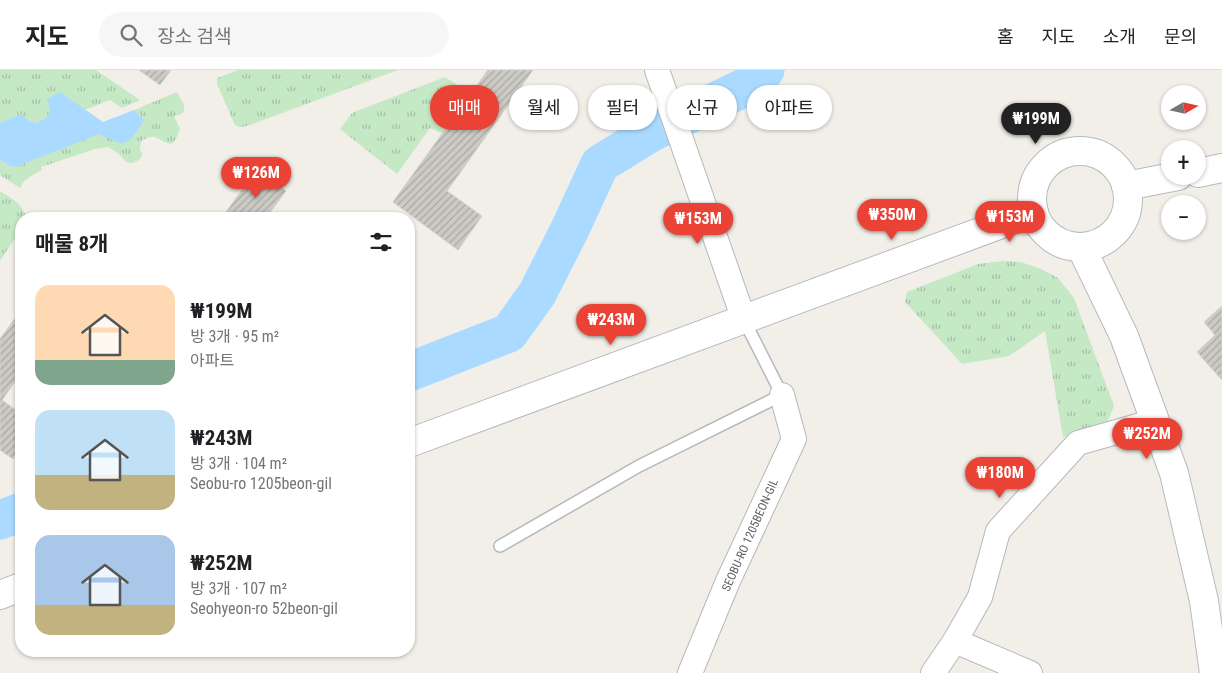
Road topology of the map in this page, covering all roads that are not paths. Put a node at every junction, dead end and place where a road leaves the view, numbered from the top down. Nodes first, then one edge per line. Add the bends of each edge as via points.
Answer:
1 (659, 77) edge
2 (1222, 168) edge
3 (1206, 171) edge
4 (1161, 179) edge
5 (1126, 186) junction
6 (1034, 212) junction
7 (1081, 247) junction
8 (744, 320) junction
9 (782, 395) junction
10 (1155, 421) junction
11 (415, 441) edge
12 (500, 546) dead end
13 (15, 589) edge
14 (0, 595) edge
15 (955, 641) junction
16 (690, 673) edge
17 (933, 673) edge
18 (1030, 673) edge
19 (1214, 673) edge

1 - 8 street
2 - 3 street
4 - 5 street
5 - 6 street via 1114,164 1101,155 1086,150 1068,152 1043,167 1035,180
5 - 7 street via 1127,209 1121,224 1111,236 1097,244
6 - 7 street via 1051,238
6 - 8 street
7 - 10 street via 1124,336
8 - 9 lane
8 - 11 street
9 - 12 lane via 639,466
9 - 16 street, SEOBU-RO 1205BEON-GIL via 794,439 728,581
10 - 15 street via 1078,443 998,530 980,597
10 - 19 street via 1174,473 1204,601
13 - 14 street
15 - 17 street
15 - 18 street

